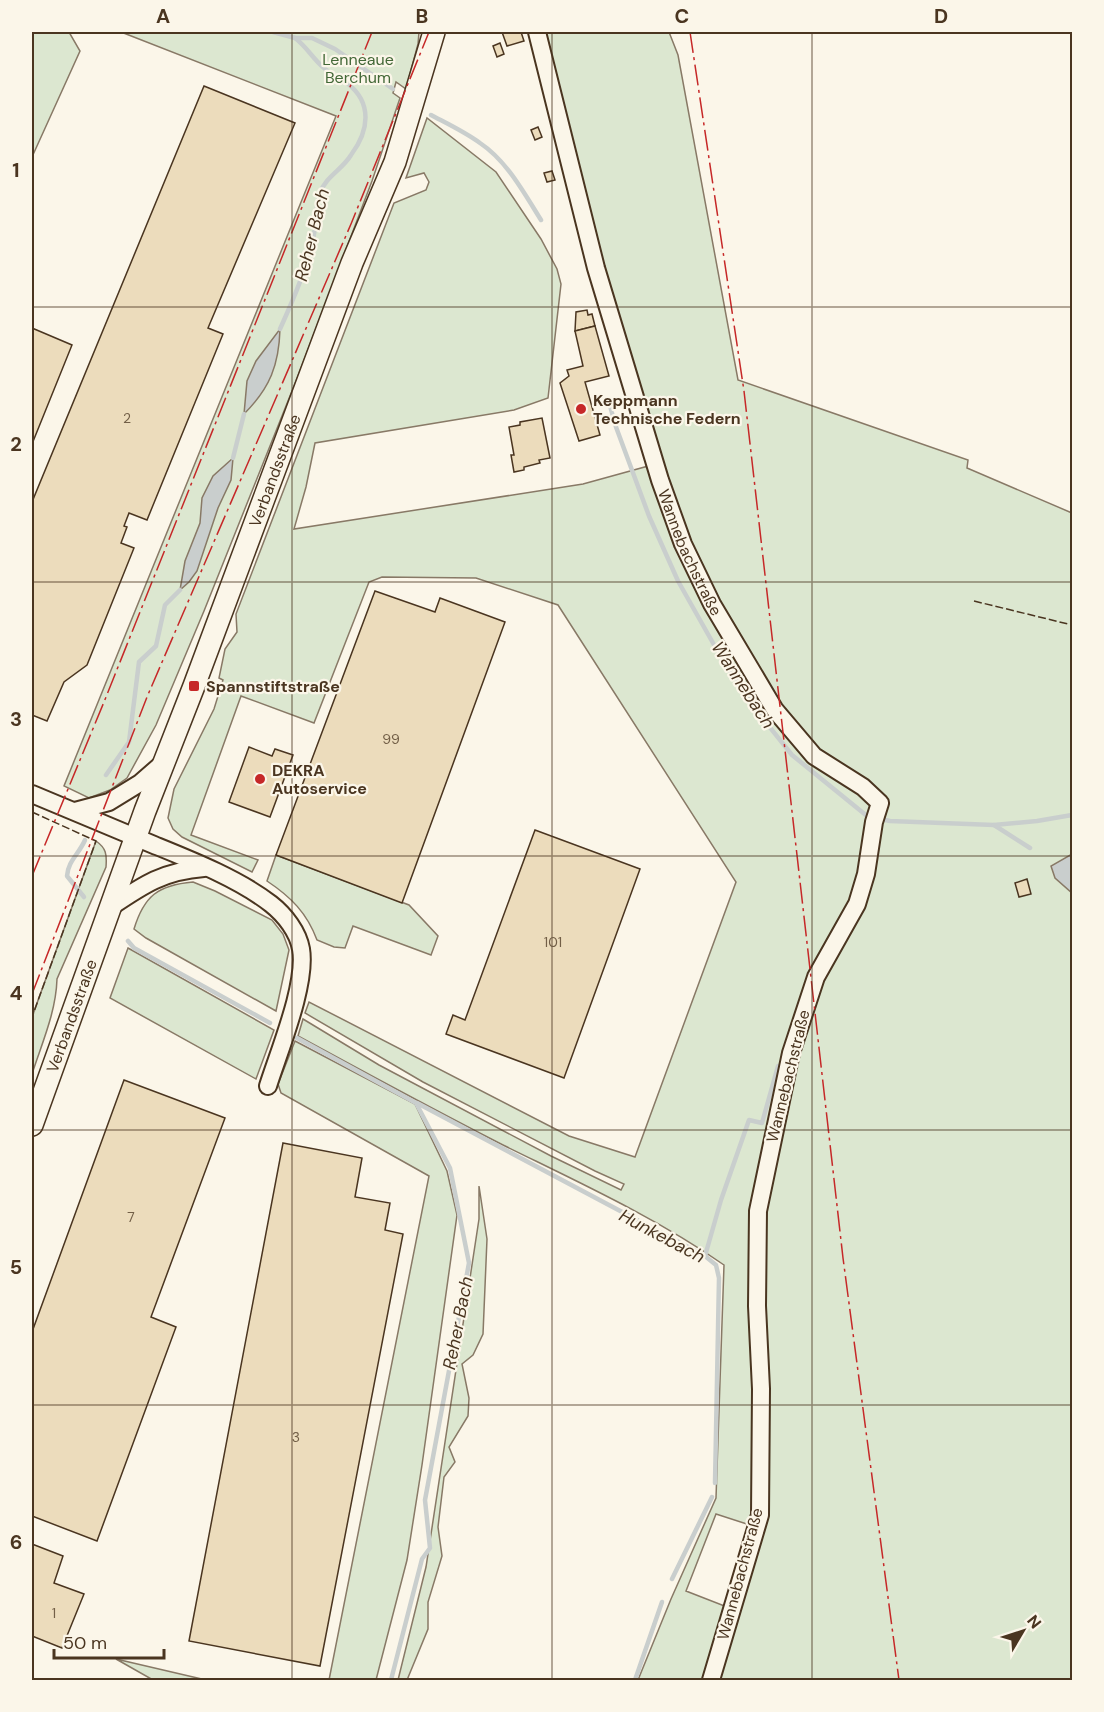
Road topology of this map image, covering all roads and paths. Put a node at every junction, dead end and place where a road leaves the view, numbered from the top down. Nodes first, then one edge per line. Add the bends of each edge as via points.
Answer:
1 (434, 32) edge
2 (537, 32) edge
3 (163, 763) junction
4 (32, 794) edge
5 (75, 811) junction
6 (135, 837) junction
7 (208, 868) junction
8 (109, 908) junction
9 (268, 1086) dead end
10 (32, 1125) edge
11 (711, 1680) edge

1 - 3 main road, Verbandsstraße via 395,162 352,263
2 - 11 street, Wannebachstraße via 596,268 683,544 712,604 775,710 814,756 880,803 857,904 816,977 791,1053 758,1211 760,1515
3 - 5 street via 109,802
3 - 6 main road, Verbandsstraße
4 - 5 street
5 - 6 street
6 - 7 street
6 - 8 main road, Verbandsstraße
7 - 8 street via 147,882
7 - 9 street via 272,905 286,919 301,951 298,992
8 - 10 main road, Verbandsstraße

